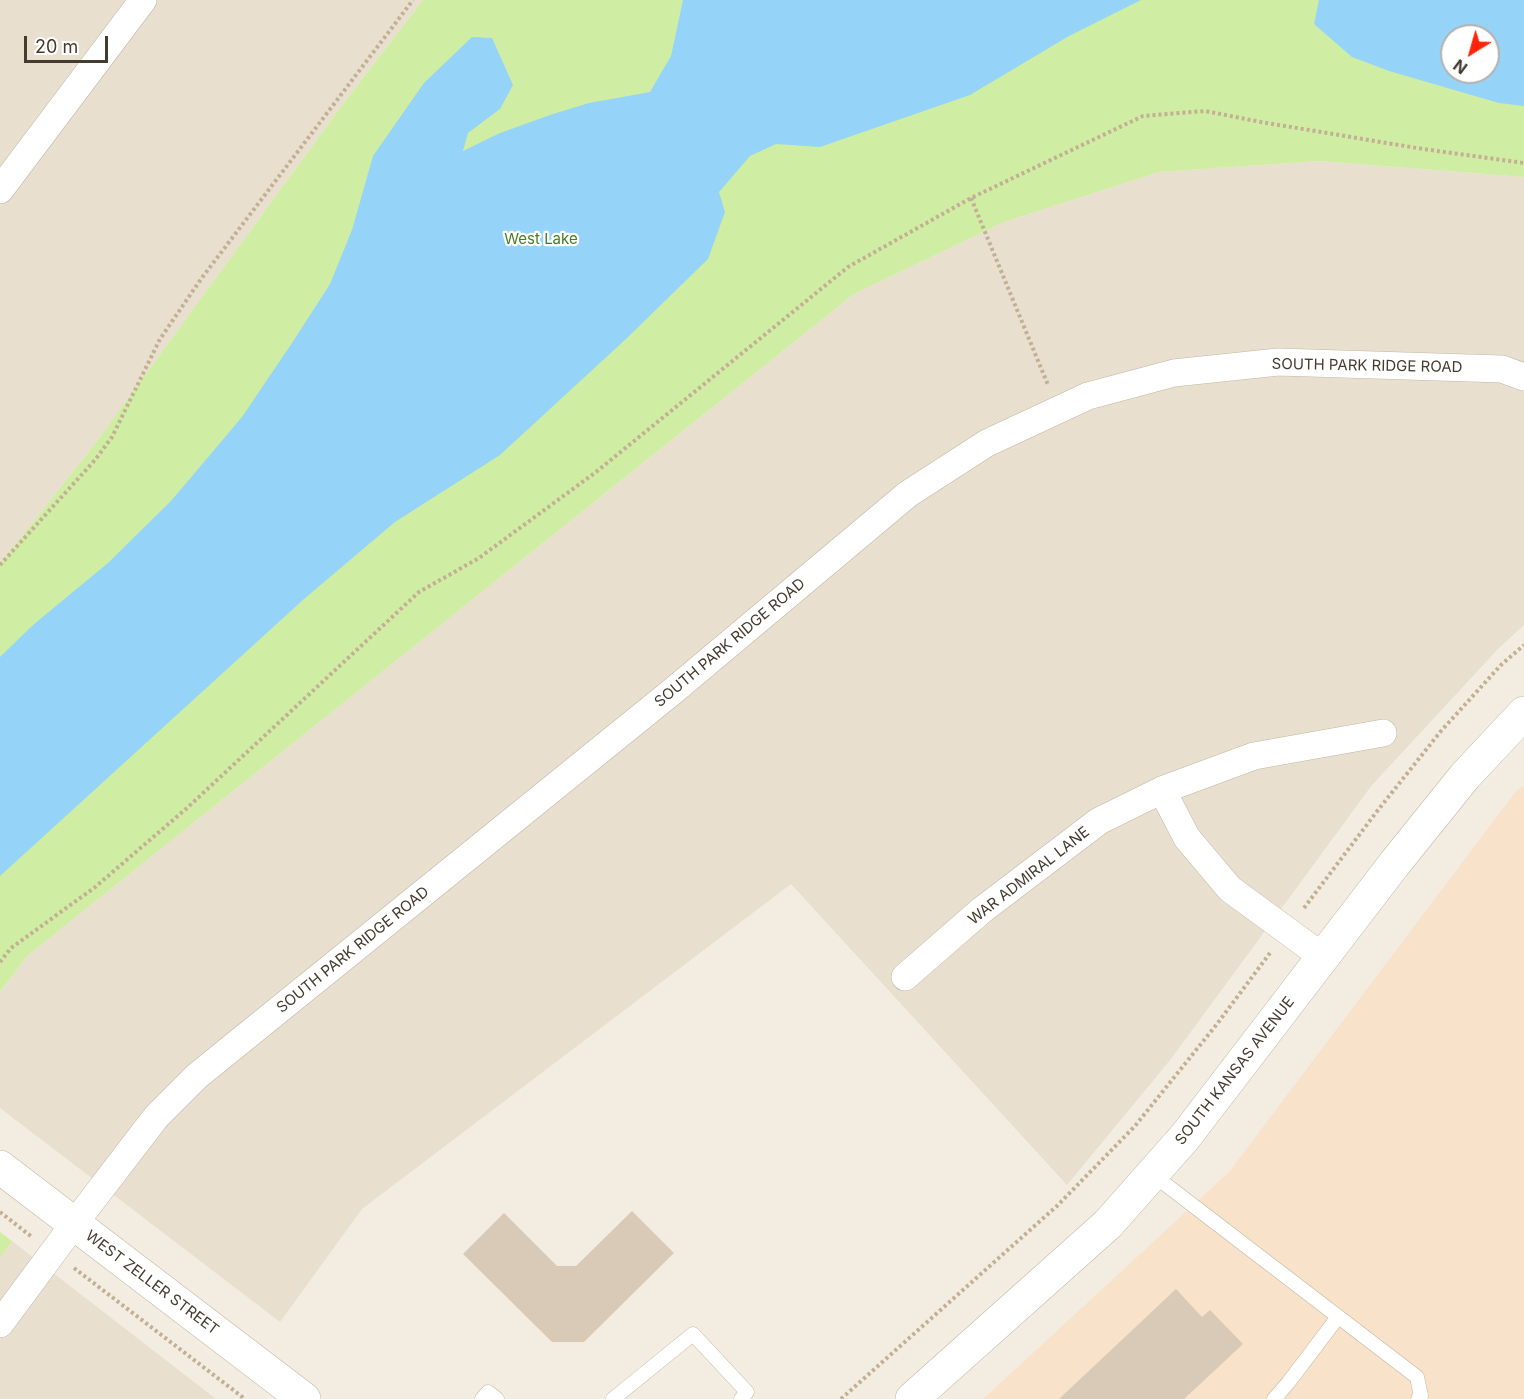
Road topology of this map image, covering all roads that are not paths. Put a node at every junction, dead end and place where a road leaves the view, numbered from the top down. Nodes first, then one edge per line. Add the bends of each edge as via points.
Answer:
1 (143, 0) edge
2 (0, 190) edge
3 (1524, 377) edge
4 (1524, 713) edge
5 (1383, 732) dead end
6 (1162, 790) junction
7 (1323, 957) junction
8 (905, 977) dead end
9 (0, 1167) edge
10 (1152, 1174) junction
11 (74, 1224) junction
12 (1338, 1317) junction
13 (0, 1324) edge
14 (304, 1399) edge
15 (483, 1399) edge
16 (496, 1399) edge
17 (613, 1399) edge
18 (741, 1399) edge
19 (912, 1399) edge
20 (1274, 1399) edge
21 (1418, 1399) edge

1 - 2 street
3 - 11 street, SOUTH PARK RIDGE ROAD via 1502,369 1278,362 1174,373 1088,396 987,443 908,494 673,691 197,1076 156,1117
4 - 7 street, SOUTH KANSAS AVENUE via 1465,776
5 - 6 street, WAR ADMIRAL LANE via 1254,756
6 - 7 street via 1187,838 1230,889
6 - 8 street, WAR ADMIRAL LANE via 1099,821 982,910
7 - 10 street, SOUTH KANSAS AVENUE via 1185,1137
9 - 11 street, WEST ZELLER STREET
10 - 12 lane
10 - 19 street, SOUTH KANSAS AVENUE via 1108,1224
11 - 13 street, SOUTH PARK RIDGE ROAD
11 - 14 street, WEST ZELLER STREET
12 - 20 lane
12 - 21 lane via 1417,1377 1421,1396
15 - 16 lane via 488,1392
17 - 18 lane via 693,1334 747,1392

